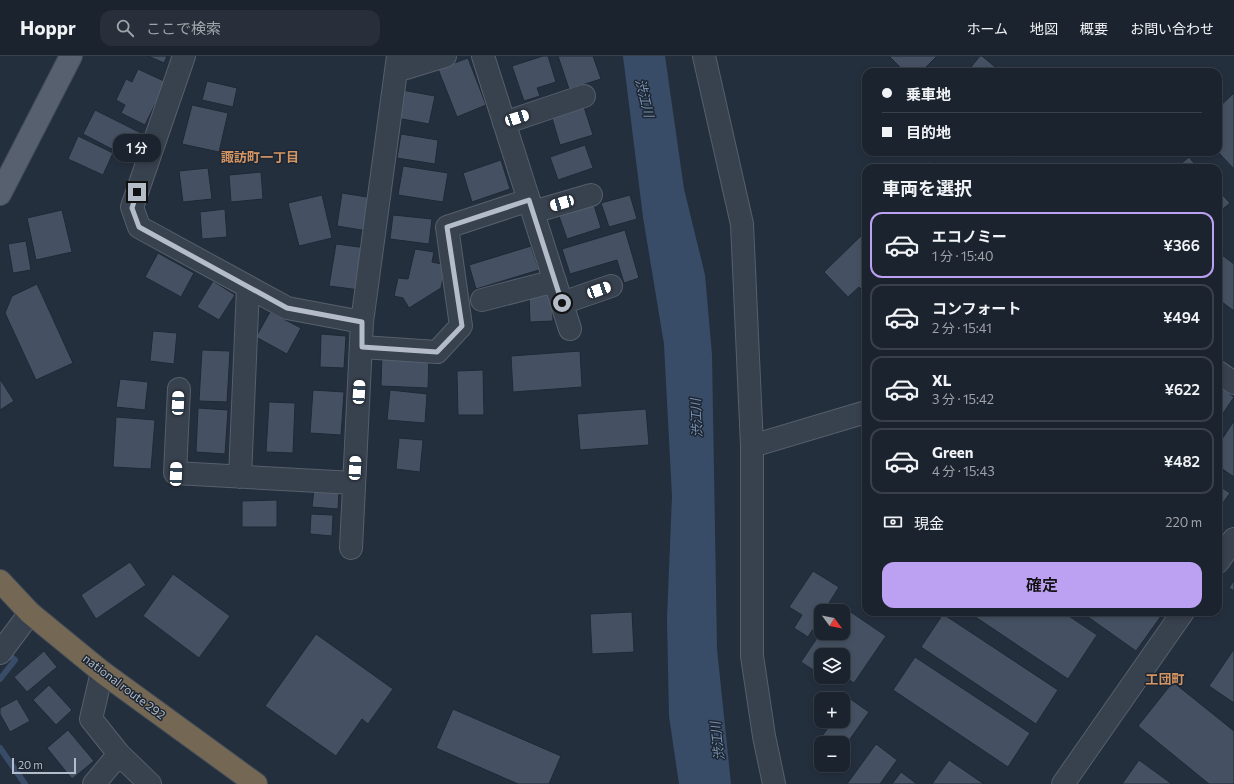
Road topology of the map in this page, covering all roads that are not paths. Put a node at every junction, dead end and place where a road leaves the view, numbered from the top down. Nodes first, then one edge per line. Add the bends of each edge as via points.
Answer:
1 (70, 56) edge
2 (184, 56) edge
3 (445, 56) edge
4 (483, 56) edge
5 (704, 56) edge
6 (397, 63) edge
7 (584, 96) dead end
8 (504, 123) junction
9 (0, 194) edge
10 (591, 195) dead end
11 (531, 206) junction
12 (555, 282) junction
13 (612, 286) dead end
14 (248, 287) junction
15 (482, 300) dead end
16 (562, 303) junction
17 (362, 322) junction
18 (570, 329) dead end
19 (362, 347) junction
20 (1222, 375) edge
21 (1234, 384) edge
22 (178, 389) dead end
23 (862, 413) edge
24 (752, 446) junction
25 (240, 477) junction
26 (354, 483) junction
27 (1234, 539) edge
28 (350, 548) dead end
29 (1222, 556) edge
30 (0, 581) edge
31 (30, 613) junction
32 (1180, 616) edge
33 (0, 653) edge
34 (102, 672) junction
35 (119, 754) junction
36 (94, 784) edge
37 (150, 784) edge
38 (256, 784) edge
39 (774, 784) edge
40 (1063, 784) edge

1 - 9 main road
2 - 14 street via 132,208 139,227
3 - 6 street
4 - 8 street
5 - 24 street via 742,224
6 - 17 street
7 - 8 street
8 - 11 street
10 - 11 street
11 - 12 street
11 - 19 street via 447,227 462,326 437,352
12 - 15 street
12 - 16 street
13 - 16 street
14 - 17 street via 287,308
14 - 25 street
16 - 18 street
17 - 19 street
19 - 26 street
20 - 21 street
22 - 25 street via 176,474
23 - 24 street
24 - 39 street via 752,656
25 - 26 street
26 - 28 street
27 - 29 street
30 - 31 highway, national route 292
31 - 33 street
31 - 34 highway, national route 292
32 - 40 street
34 - 35 street via 91,719
34 - 38 highway, national route 292
35 - 36 street
35 - 37 street

